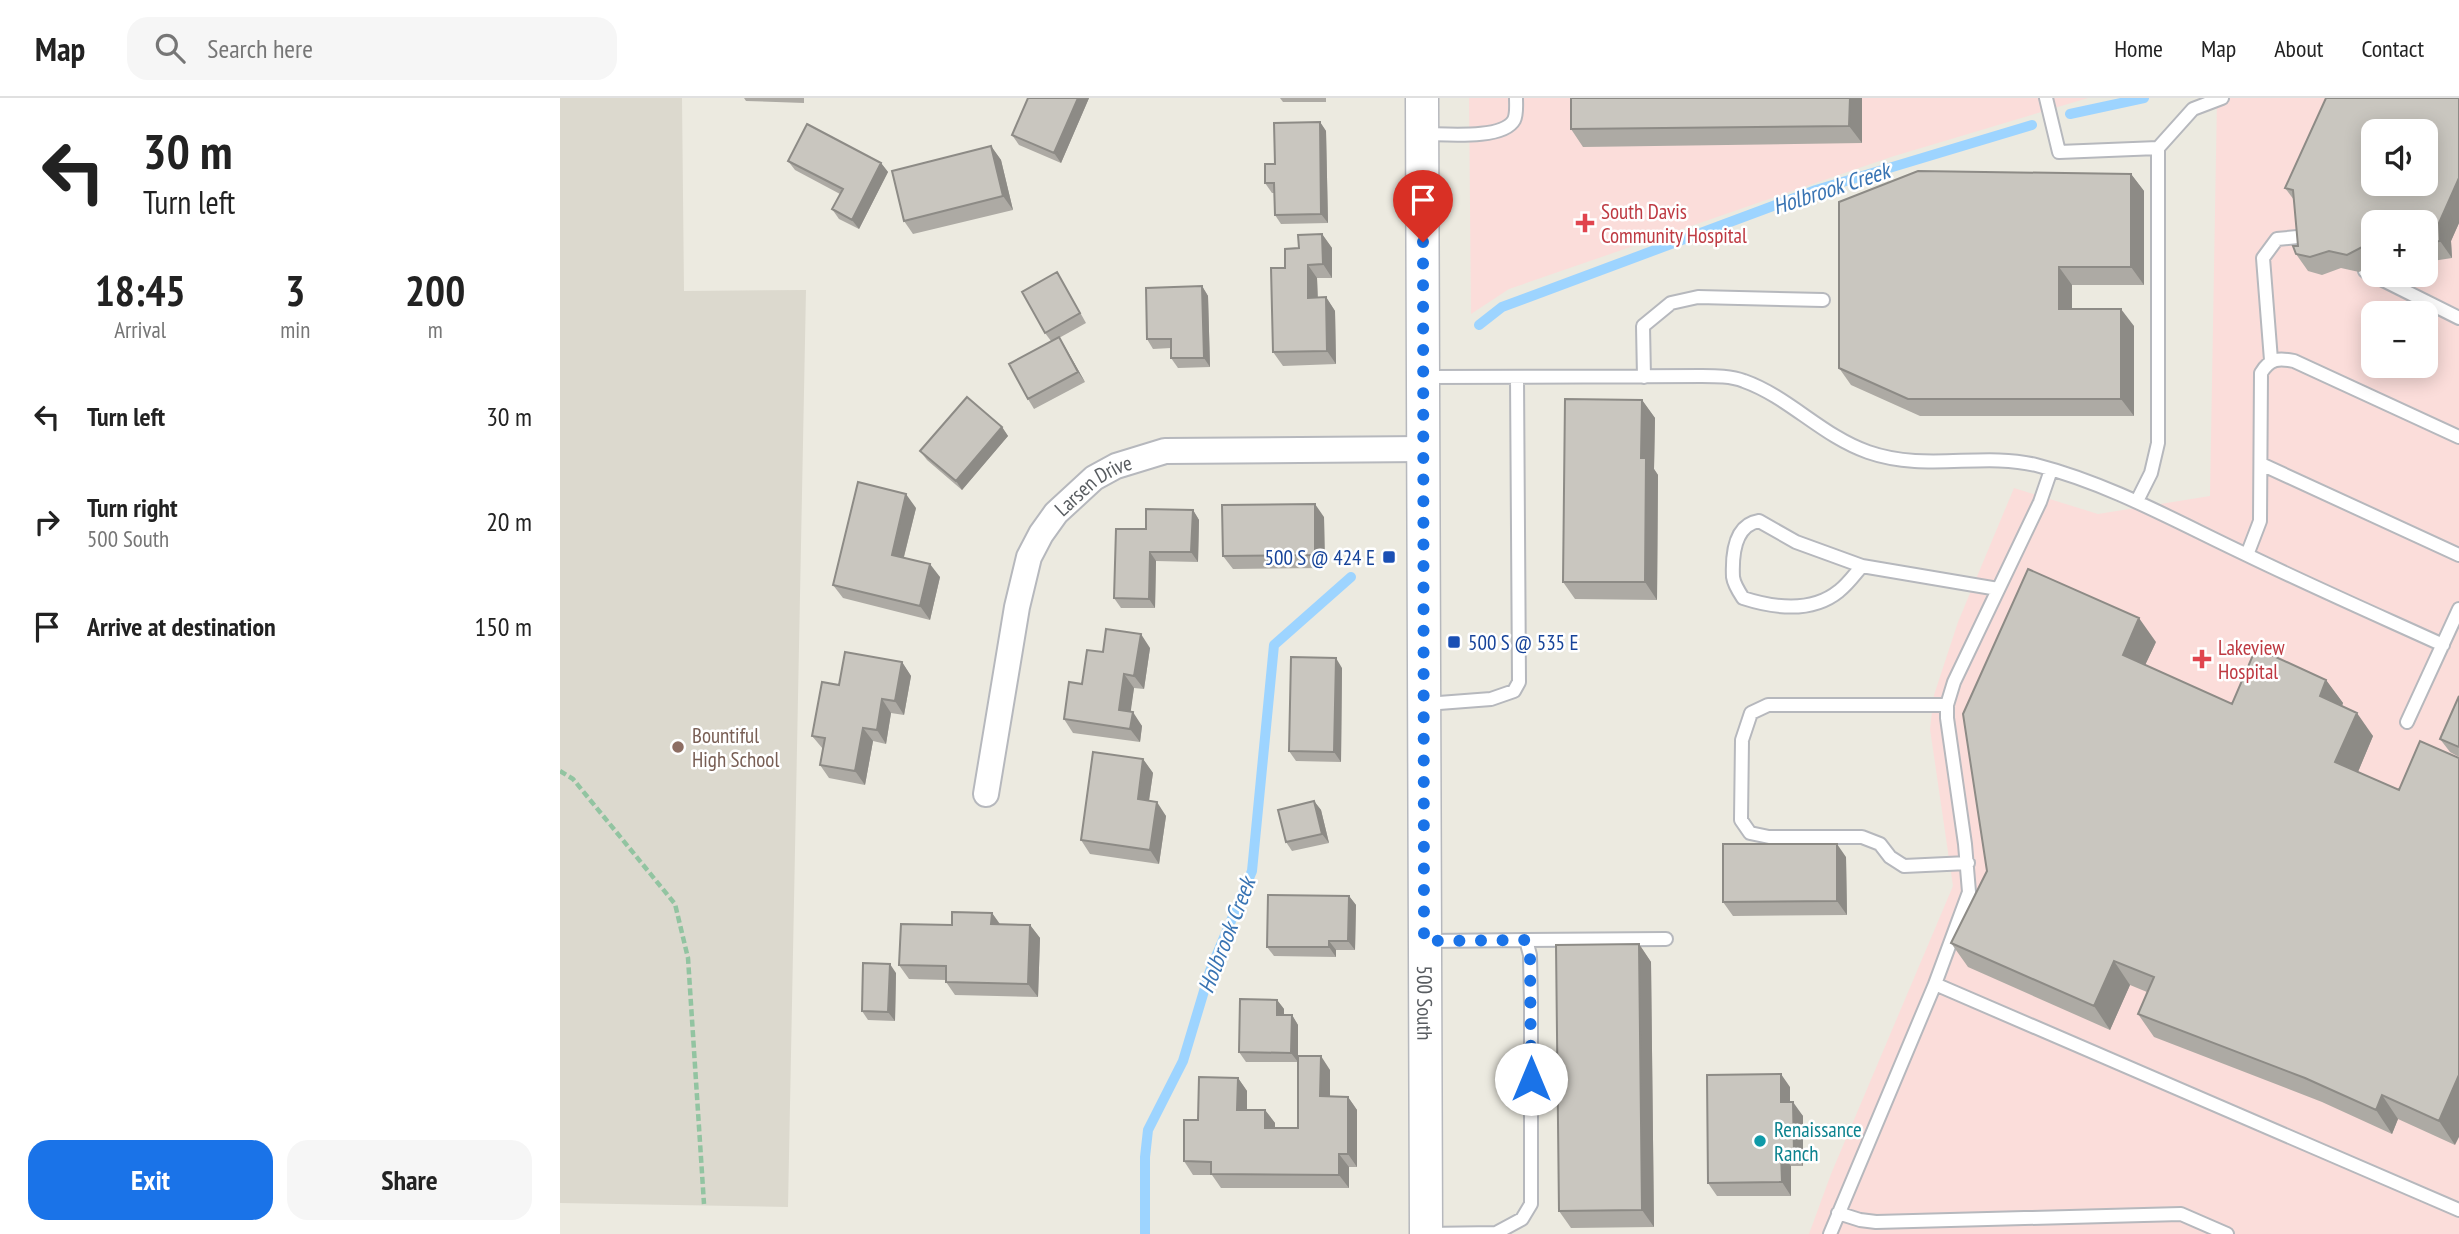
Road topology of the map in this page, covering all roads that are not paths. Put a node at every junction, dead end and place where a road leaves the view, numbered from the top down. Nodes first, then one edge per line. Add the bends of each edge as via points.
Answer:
1 (1422, 98) edge
2 (1516, 98) edge
3 (2046, 98) edge
4 (2222, 98) edge
5 (1422, 134) junction
6 (2158, 148) junction
7 (2308, 236) edge
8 (2397, 287) edge
9 (1823, 300) dead end
10 (2459, 318) edge
11 (2272, 360) junction
12 (1423, 377) junction
13 (1517, 377) junction
14 (1644, 377) junction
15 (2459, 437) edge
16 (1423, 449) junction
17 (2261, 464) junction
18 (2051, 470) junction
19 (2137, 501) junction
20 (2247, 555) junction
21 (2459, 555) edge
22 (1862, 566) junction
23 (1998, 589) junction
24 (2459, 609) edge
25 (2443, 645) junction
26 (1424, 704) junction
27 (1947, 705) junction
28 (2407, 722) dead end
29 (986, 794) dead end
30 (1968, 863) junction
31 (1666, 939) dead end
32 (1526, 940) junction
33 (1424, 941) junction
34 (1935, 984) junction
35 (2459, 1210) edge
36 (1838, 1213) junction
37 (1426, 1234) edge
38 (1830, 1234) edge
39 (2227, 1234) edge

1 - 5 street, 500 South
2 - 5 lane via 1513,122 1502,131
3 - 6 lane via 2059,152
4 - 6 lane via 2193,109
5 - 12 street, 500 South
6 - 19 lane via 2158,443 2151,473
7 - 11 lane via 2277,239 2263,258
8 - 10 lane
9 - 14 lane via 1698,297 1671,303 1643,326
11 - 15 lane via 2294,361
11 - 17 lane via 2261,373
12 - 13 lane
12 - 16 street, 500 South
13 - 14 lane
13 - 26 lane via 1519,682 1514,691 1491,699
14 - 18 lane via 1743,380 1848,444 1896,459 2018,463
16 - 26 street, 500 South
16 - 29 street, Larsen Drive via 1165,451 1094,478 1056,513 1029,557
17 - 20 lane via 2260,521
17 - 21 lane
18 - 19 lane
18 - 23 lane
19 - 20 lane
20 - 25 lane
22 - 22 lane via 1796,542 1759,521 1748,523 1737,534 1733,579 1743,598 1804,607 1840,591
22 - 23 lane
23 - 27 lane
24 - 25 lane
25 - 28 lane
26 - 33 street, 500 South
27 - 30 lane
27 - 30 lane via 1768,705 1751,713 1742,740 1741,820 1750,833 1769,837 1862,837 1880,844 1905,866
30 - 34 lane via 1969,892
31 - 32 lane
32 - 33 lane
32 - 37 lane via 1530,955 1531,1204 1522,1219 1496,1233
33 - 37 street, 500 South
34 - 35 lane
34 - 36 lane
36 - 38 lane
36 - 39 lane via 1876,1222 2181,1214

